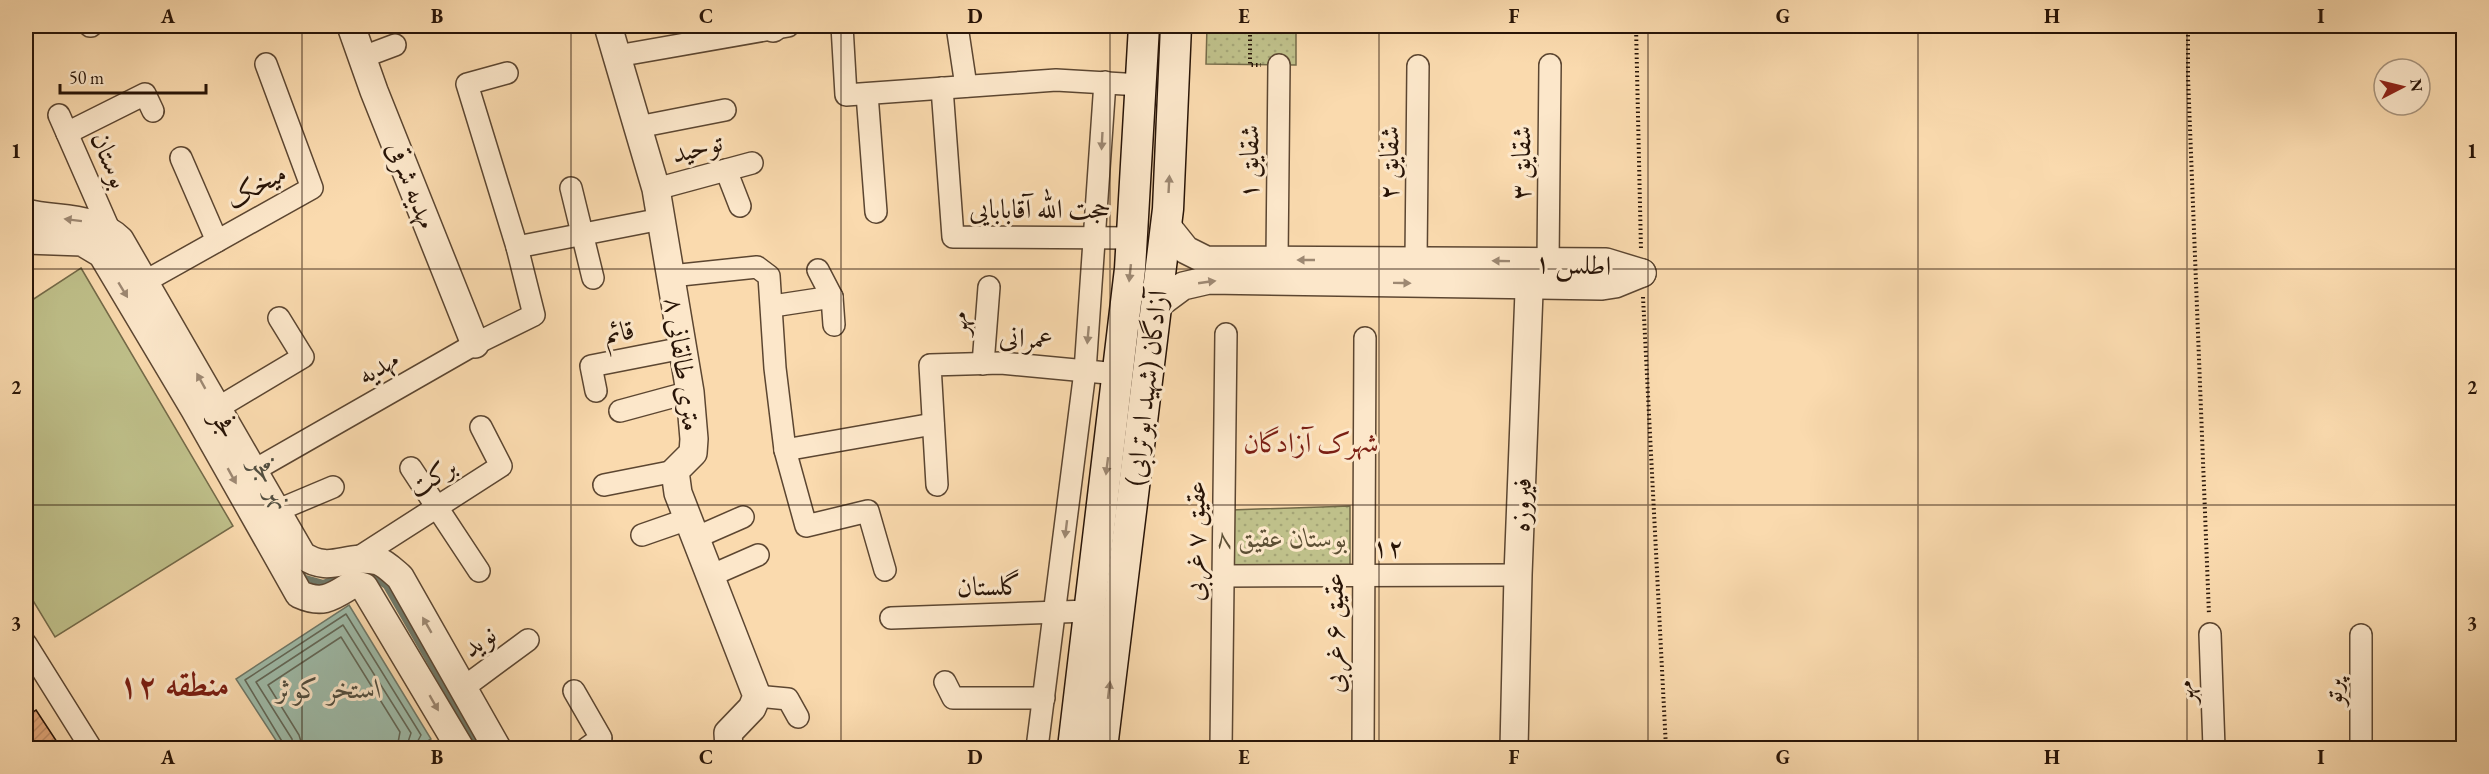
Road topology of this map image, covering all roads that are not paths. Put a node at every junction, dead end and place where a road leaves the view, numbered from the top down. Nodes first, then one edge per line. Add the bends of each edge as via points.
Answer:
1 (351, 26) edge
2 (608, 26) edge
3 (778, 26) edge
4 (842, 26) edge
5 (957, 26) edge
6 (1144, 28) edge
7 (1176, 28) edge
8 (709, 32) edge
9 (395, 45) dead end
10 (617, 56) junction
11 (363, 57) junction
12 (266, 64) dead end
13 (1278, 65) dead end
14 (1550, 65) dead end
15 (1418, 66) dead end
16 (507, 73) dead end
17 (1105, 82) junction
18 (1141, 85) junction
19 (966, 86) junction
20 (942, 88) junction
21 (867, 94) junction
22 (725, 110) dead end
23 (153, 111) dead end
24 (638, 127) junction
25 (181, 158) dead end
26 (752, 163) dead end
27 (726, 170) junction
28 (571, 188) dead end
29 (656, 189) junction
30 (740, 206) dead end
31 (876, 212) dead end
32 (26, 213) edge
33 (661, 219) junction
34 (1166, 225) junction
35 (109, 229) junction
36 (581, 235) junction
37 (1096, 236) junction
38 (1132, 238) junction
39 (26, 240) edge
40 (217, 241) junction
41 (517, 247) junction
42 (1277, 260) junction
43 (1416, 260) junction
44 (1536, 269) junction
45 (818, 270) dead end
46 (1642, 273) road end
47 (671, 276) junction
48 (593, 278) dead end
49 (144, 282) junction
50 (989, 287) dead end
51 (832, 297) junction
52 (773, 306) junction
53 (1155, 306) junction
54 (279, 318) dead end
55 (834, 325) dead end
56 (1226, 334) dead end
57 (1365, 338) dead end
58 (475, 344) junction
59 (683, 348) junction
60 (983, 364) junction
61 (1085, 371) junction
62 (1118, 374) junction
63 (596, 392) dead end
64 (690, 393) junction
65 (216, 410) junction
66 (620, 411) dead end
67 (933, 424) junction
68 (481, 428) dead end
69 (785, 450) junction
70 (411, 468) dead end
71 (253, 471) junction
72 (675, 471) junction
73 (604, 485) dead end
74 (937, 485) dead end
75 (333, 487) dead end
76 (437, 507) junction
77 (276, 511) junction
78 (743, 517) dead end
79 (692, 528) junction
80 (642, 535) dead end
81 (758, 555) dead end
82 (356, 559) junction
83 (885, 570) dead end
84 (479, 571) dead end
85 (1518, 575) junction
86 (710, 576) junction
87 (1223, 576) junction
88 (1362, 576) junction
89 (1089, 611) junction
90 (1056, 612) junction
91 (891, 618) dead end
92 (2210, 634) road end
93 (2361, 636) dead end
94 (528, 640) dead end
95 (26, 644) edge
96 (945, 682) dead end
97 (463, 688) junction
98 (574, 691) dead end
99 (757, 696) junction
100 (1044, 698) junction
101 (798, 717) dead end
102 (91, 748) edge
103 (460, 748) edge
104 (497, 748) edge
105 (587, 748) edge
106 (729, 748) edge
107 (1037, 748) edge
108 (1073, 748) edge
109 (1102, 748) edge
110 (1221, 748) edge
111 (1363, 748) edge
112 (1514, 748) edge
113 (2214, 748) edge
114 (2361, 748) edge

1 - 11 street, مهدیه شرقی
2 - 10 street, ۸ متری طالقانی
3 - 8 street
4 - 21 street via 846,95
5 - 19 street
6 - 7 main road
6 - 18 main road, آزادگان (شهید ابوترابی)
34 -> 7 main road, آزادگان (شهید ابوترابی)
8 - 10 street
9 - 11 street
10 - 24 street, ۸ متری طالقانی
11 - 58 street, مهدیه شرقی
12 - 40 street, میخک via 312,188
13 - 42 street, شقایق ۱
14 - 44 street, شقایق ۳
15 - 43 street, شقایق ۲
16 - 41 street via 467,84
17 - 18 street
17 - 19 street via 1056,80
17 -> 37 street
18 - 38 main road, آزادگان (شهید ابوترابی)
19 - 20 street
20 - 21 street
20 - 37 street, حجت الله آقابابایی via 952,237
21 - 31 street
22 - 24 street
23 - 35 street, بوستان via 145,94 63,124
24 - 29 street, ۸ متری طالقانی
25 - 40 street
26 - 27 street, توحید
27 - 29 street, توحید
27 - 30 street
28 - 36 street
29 - 33 street, ۸ متری طالقانی
35 -> 32 street via 97,223
33 - 36 street
33 - 47 street, ۸ متری طالقانی
34 - 42 street, اطلس ۱ via 1186,250 1206,260
34 - 53 main road, آزادگان (شهید ابوترابی)
35 - 49 street, فجر via 120,240
36 - 41 street
36 - 48 street
37 - 38 street, حجت الله آقابابایی
37 -> 61 street
38 -> 62 main road, آزادگان (شهید ابوترابی)
39 -> 103 street, فجر via 82,242 102,254 299,594 312,600 331,598 353,584 364,587
40 - 49 street, میخک
41 - 58 street, مهدیه via 534,315
43 -> 42 street, اطلس ۱
44 -> 43 street, اطلس ۱
44 - 46 street, اطلس ۱ via 1602,285
53 -> 44 street, اطلس ۱ via 1183,286 1209,280
44 - 85 street, فیروزه
45 - 51 street
47 - 52 street via 757,267 769,276
47 - 59 street, ۸ متری طالقانی
65 -> 49 street, فجر
50 - 60 street, مهر
51 - 52 street
51 - 55 street
52 - 69 street via 775,368
109 -> 53 main road, آزادگان (شهید ابوترابی)
54 - 65 street via 303,357
56 - 87 street, عقیق ۷ غربی
57 - 88 street, عقیق ۶ غربی
58 - 71 street, مهدیه
59 - 63 street, قائم via 591,366
59 - 64 street, ۸ متری طالقانی
60 - 61 street, عمرانی
60 - 67 street, عمرانی via 930,365
61 - 62 street, عمرانی
61 -> 90 street
62 -> 89 main road, آزادگان (شهید ابوترابی)
64 - 66 street
64 - 72 street, ۸ متری طالقانی via 693,453
65 - 71 street, فجر
67 - 69 street
67 - 74 street
68 - 76 street, برکت via 501,466
69 - 83 street via 806,526 868,511
70 - 76 street
71 - 77 street, فجر
72 - 73 street
72 - 79 street, ۸ متری طالقانی via 678,493
75 - 77 street
76 - 82 street, برکت
76 - 84 street
77 - 82 street, فجر via 302,555 315,564
78 - 79 street
79 - 80 street
79 - 86 street, ۸ متری طالقانی
81 - 86 street
97 -> 82 street, فجر via 400,577 380,561
85 - 88 street, ۱۲
85 - 112 street, فیروزه
86 - 99 street, ۸ متری طالقانی
87 - 88 street, ۱۲
87 - 110 street, عقیق ۷ غربی
88 - 111 street, عقیق ۶ غربی
89 - 90 street, گلستان
89 - 108 main road, آزادگان (شهید ابوترابی)
90 - 91 street, گلستان
90 - 100 street
92 - 113 street, مهر
93 - 114 street, پرتو
94 - 97 street, نوید
95 - 102 street
96 - 100 street via 953,698
97 - 104 street, فجر
98 - 105 street via 601,738
99 - 101 street via 788,699
99 - 106 street via 752,708 728,733
100 - 107 street

